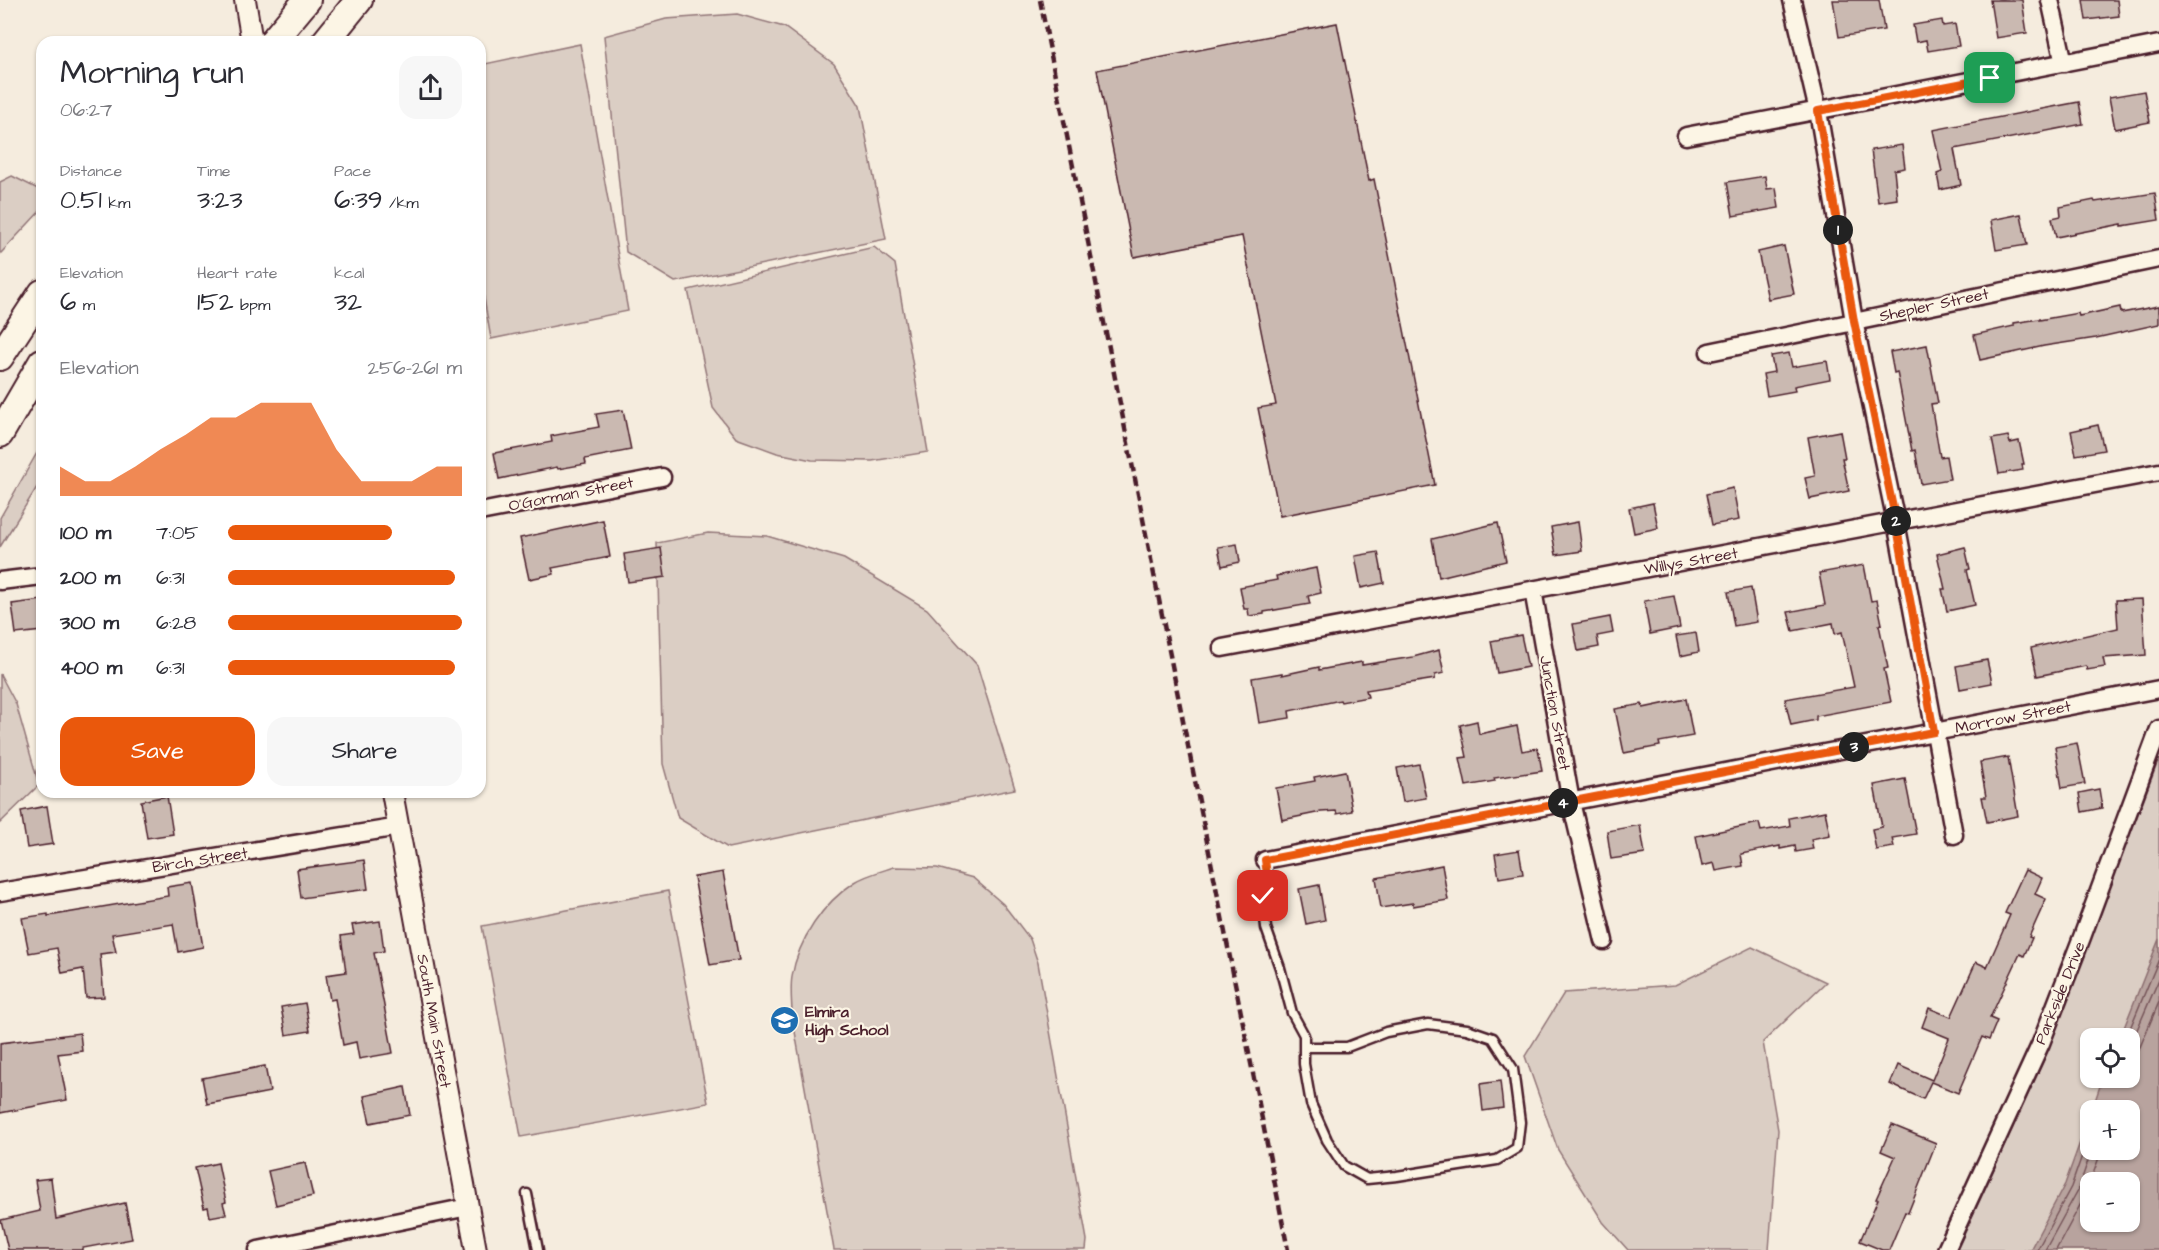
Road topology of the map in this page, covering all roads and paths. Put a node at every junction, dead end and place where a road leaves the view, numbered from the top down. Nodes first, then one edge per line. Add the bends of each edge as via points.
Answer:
1 (245, 0) edge
2 (307, 0) edge
3 (359, 0) edge
4 (1792, 0) edge
5 (2050, 0) edge
6 (251, 36) edge
7 (277, 36) edge
8 (330, 36) edge
9 (2159, 44) edge
10 (2064, 63) junction
11 (1818, 111) junction
12 (1686, 136) dead end
13 (2159, 259) edge
14 (36, 302) edge
15 (1854, 321) junction
16 (1709, 352) dead end
17 (0, 357) edge
18 (36, 372) edge
19 (0, 434) edge
20 (2159, 472) edge
21 (662, 477) dead end
22 (486, 511) edge
23 (1896, 522) junction
24 (36, 577) edge
25 (0, 581) edge
26 (1533, 590) junction
27 (1222, 648) dead end
28 (2159, 689) edge
29 (2159, 729) edge
30 (1934, 732) junction
31 (393, 798) edge
32 (1571, 802) junction
33 (399, 827) junction
34 (1953, 835) dead end
35 (1265, 860) joint
36 (0, 892) edge
37 (1604, 941) dead end
38 (1304, 1047) junction
39 (527, 1194) dead end
40 (468, 1207) junction
41 (258, 1250) edge
42 (476, 1250) edge
43 (538, 1250) edge
44 (1946, 1250) edge

1 - 6 street
2 - 7 main road
3 - 8 main road
4 - 11 street
5 - 10 street
9 - 10 street
10 - 11 street
11 - 12 street
11 - 15 street
13 - 15 street, Shepler Street
14 - 17 main road
15 - 16 street, Shepler Street
15 - 23 street
18 - 19 main road
20 - 23 street, Willys Street
21 - 22 street, O'Gorman Street
23 - 26 street, Willys Street
23 - 30 street
24 - 25 street
26 - 27 street, Willys Street
26 - 32 street, Junction Street
28 - 30 street, Morrow Street
29 - 44 street, Parkside Drive via 2041,1043
30 - 32 street, Morrow Street
30 - 34 street
31 - 33 street, South Main Street
32 - 35 street, Morrow Street
32 - 37 street, Junction Street
33 - 36 street, Birch Street
33 - 40 street, South Main Street
35 - 38 lane via 1266,928 1292,1013 1304,1035
38 - 38 lane via 1347,1047 1386,1032 1428,1024 1467,1029 1493,1038 1513,1069 1520,1122 1517,1148 1497,1160 1367,1179 1344,1166 1327,1140 1311,1104
39 - 43 lane
40 - 41 street
40 - 42 street, South Main Street

